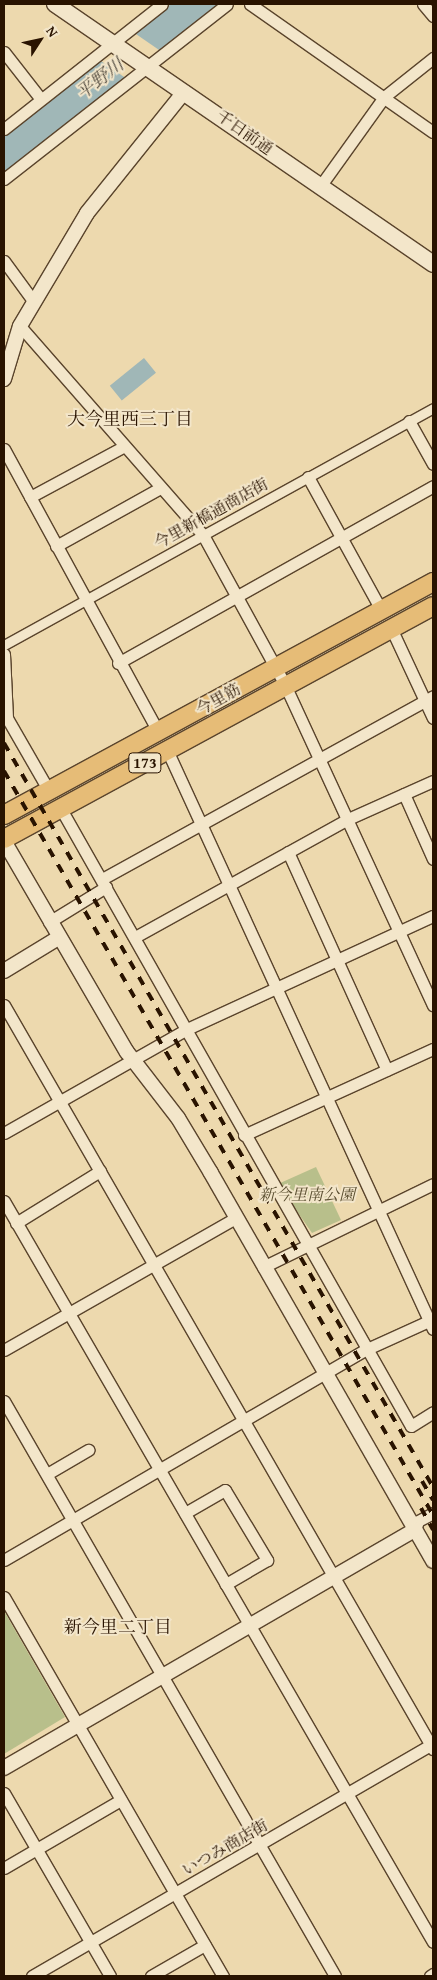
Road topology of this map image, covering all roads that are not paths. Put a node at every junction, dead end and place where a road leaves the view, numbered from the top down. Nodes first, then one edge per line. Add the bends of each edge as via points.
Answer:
1 (58, 4) edge
2 (162, 4) edge
3 (227, 4) edge
4 (250, 4) edge
5 (423, 4) edge
6 (433, 16) edge
7 (114, 44) junction
8 (4, 52) edge
9 (433, 58) edge
10 (8, 64) edge
11 (146, 66) junction
12 (184, 92) junction
13 (384, 97) junction
14 (40, 98) junction
15 (4, 129) edge
16 (433, 132) edge
17 (4, 179) edge
18 (322, 185) junction
19 (4, 260) edge
20 (433, 264) edge
21 (34, 302) junction
22 (20, 326) junction
23 (4, 379) edge
24 (433, 408) edge
25 (409, 421) junction
26 (123, 447) junction
27 (4, 449) edge
28 (433, 464) edge
29 (308, 477) junction
30 (433, 486) edge
31 (160, 488) junction
32 (30, 497) junction
33 (203, 535) junction
34 (342, 536) junction
35 (56, 546) junction
36 (433, 582) edge
37 (237, 594) junction
38 (85, 600) junction
39 (433, 606) edge
40 (381, 610) junction
41 (391, 628) junction
42 (4, 645) edge
43 (4, 654) edge
44 (118, 663) junction
45 (276, 667) junction
46 (285, 685) junction
47 (429, 698) edge
48 (433, 718) edge
49 (158, 732) junction
50 (167, 750) junction
51 (320, 758) junction
52 (433, 781) edge
53 (49, 792) junction
54 (404, 794) junction
55 (61, 808) junction
56 (4, 815) edge
57 (348, 819) junction
58 (205, 825) junction
59 (4, 840) edge
60 (288, 852) junction
61 (433, 859) edge
62 (104, 883) junction
63 (230, 884) junction
64 (433, 916) edge
65 (48, 922) junction
66 (400, 932) junction
67 (135, 937) junction
68 (58, 938) junction
69 (339, 960) junction
70 (4, 971) edge
71 (278, 987) junction
72 (4, 1005) edge
73 (433, 1006) edge
74 (187, 1029) junction
75 (433, 1049) edge
76 (134, 1059) junction
77 (387, 1070) junction
78 (327, 1099) junction
79 (59, 1102) junction
80 (4, 1133) edge
81 (244, 1135) junction
82 (100, 1171) junction
83 (433, 1184) edge
84 (4, 1201) edge
85 (378, 1210) junction
86 (235, 1218) junction
87 (16, 1223) junction
88 (307, 1244) junction
89 (154, 1263) junction
90 (264, 1267) junction
91 (68, 1313) junction
92 (432, 1323) edge
93 (367, 1349) junction
94 (4, 1350) edge
95 (326, 1375) junction
96 (4, 1401) edge
97 (433, 1412) edge
98 (245, 1422) junction
99 (88, 1450) dead end
100 (161, 1471) junction
101 (47, 1474) junction
102 (185, 1513) junction
103 (433, 1513) edge
104 (74, 1521) junction
105 (415, 1530) junction
106 (4, 1560) edge
107 (433, 1561) edge
108 (334, 1576) junction
109 (226, 1584) junction
110 (4, 1597) edge
111 (250, 1625) junction
112 (162, 1676) junction
113 (77, 1724) junction
114 (433, 1746) edge
115 (4, 1768) edge
116 (4, 1793) edge
117 (347, 1794) junction
118 (121, 1800) junction
119 (259, 1846) junction
120 (36, 1849) junction
121 (4, 1868) edge
122 (175, 1894) junction
123 (90, 1942) junction
124 (433, 1942) edge
125 (205, 1945) junction
126 (433, 1974) edge
127 (32, 1976) edge
128 (110, 1976) edge
129 (151, 1976) edge
130 (223, 1976) edge
131 (335, 1976) edge
132 (430, 1976) edge

1 - 7 main road, 千日前通
2 - 7 street
3 - 11 street
4 - 13 street
5 - 6 street
7 - 11 main road, 千日前通
7 - 14 street
8 - 10 street
9 - 13 street
10 - 14 street
11 - 12 main road, 千日前通
11 - 17 street
12 - 18 main road, 千日前通
12 - 21 street via 87,213
13 - 16 street
13 - 18 street
14 - 15 street
18 - 20 main road, 千日前通
19 - 21 street
21 - 22 street
22 - 23 street
22 - 26 street
24 - 25 street, 今里新橋通商店街
25 - 28 street
25 - 29 street, 今里新橋通商店街
26 - 31 street
26 - 32 street
27 - 32 street
29 - 33 street, 今里新橋通商店街
29 - 34 street
30 - 34 street
31 - 33 street
31 - 35 street
32 - 35 street
33 - 37 street
33 - 38 street, 今里新橋通商店街
34 - 37 street
34 - 40 street
35 - 38 street
36 - 40 main road, 今里筋 / 173
37 - 44 street
37 - 45 street
38 - 42 street, 今里新橋通商店街
38 - 44 street
39 - 41 main road, 今里筋 / 173
40 - 45 main road, 今里筋 / 173
41 - 46 main road, 今里筋 / 173
41 - 47 street
43 - 53 street via 6,718
44 - 49 street
45 - 46 street
45 - 49 main road, 今里筋 / 173
46 - 50 main road, 今里筋 / 173
46 - 51 street
47 - 48 street
47 - 51 street
49 - 53 main road, 今里筋 / 173
50 - 55 main road, 今里筋 / 173
50 - 58 street
51 - 57 street
51 - 58 street
52 - 54 street
53 - 56 main road, 今里筋 / 173
54 - 57 street
54 - 61 street
55 - 59 main road, 今里筋 / 173
55 - 62 street
57 - 60 street
57 - 66 street
58 - 62 street
58 - 63 street
59 - 65 street
60 - 63 street
60 - 69 street
62 - 65 street
62 - 67 street
63 - 67 street
63 - 71 street
64 - 66 street
65 - 68 street
66 - 69 street
66 - 73 street
67 - 74 street
68 - 70 street
68 - 76 street
69 - 71 street
69 - 77 street
71 - 74 street
71 - 78 street
72 - 79 street
74 - 76 street
74 - 81 street
75 - 77 street
76 - 79 street
76 - 86 street via 178,1118
77 - 78 street
78 - 81 street
78 - 85 street
79 - 80 street
79 - 82 street
81 - 88 street
82 - 87 street
82 - 89 street
83 - 85 street
84 - 87 street
85 - 88 street
85 - 92 street
86 - 89 street
86 - 90 street
87 - 91 street
88 - 90 street
88 - 93 street
89 - 91 street
89 - 98 street
90 - 95 street
91 - 94 street
91 - 100 street
92 - 93 street
93 - 95 street
93 - 97 street via 411,1426
95 - 98 street
95 - 105 street
96 - 101 street
98 - 100 street
98 - 108 street
99 - 101 street
100 - 102 street
100 - 104 street
101 - 104 street
102 - 109 street
102 - 109 street via 225,1490 267,1560
103 - 105 street via 418,1522
104 - 106 street
104 - 112 street
105 - 107 street
105 - 108 street
108 - 111 street
108 - 114 street
109 - 111 street
110 - 113 street
111 - 112 street
111 - 117 street
112 - 113 street
112 - 119 street
113 - 115 street
113 - 118 street
114 - 117 street, いつみ商店街
116 - 120 street
117 - 119 street, いつみ商店街
117 - 124 street
118 - 120 street
118 - 122 street
119 - 122 street, いつみ商店街
119 - 131 street
120 - 121 street
120 - 123 street
122 - 123 street, いつみ商店街
122 - 125 street
123 - 127 street, いつみ商店街
123 - 128 street
125 - 129 street
125 - 130 street
126 - 132 street

